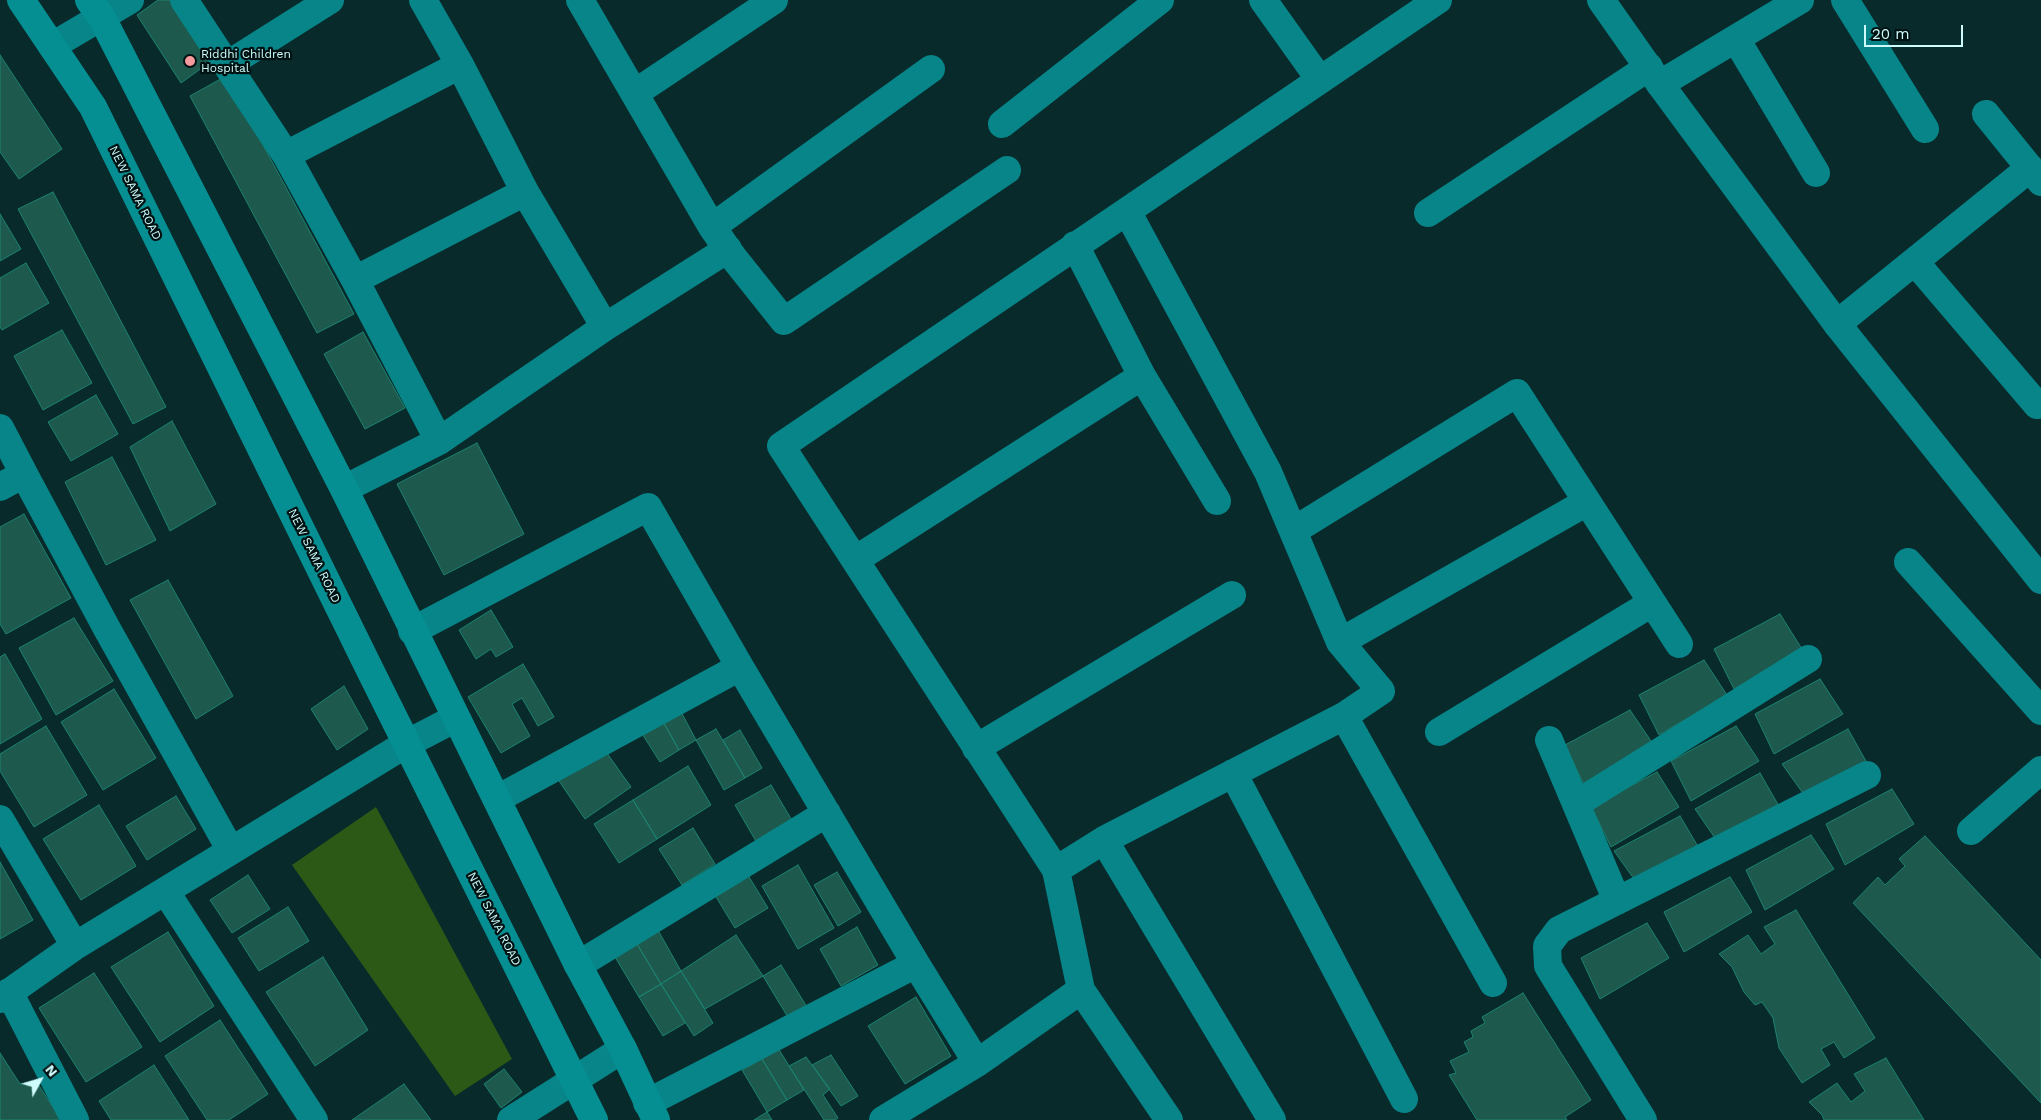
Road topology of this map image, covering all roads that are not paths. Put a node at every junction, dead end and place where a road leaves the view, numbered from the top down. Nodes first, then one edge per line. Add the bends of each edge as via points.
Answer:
1 (21, 0) edge
2 (130, 0) edge
3 (184, 0) edge
4 (330, 0) edge
5 (423, 0) edge
6 (580, 0) edge
7 (774, 0) edge
8 (1160, 0) edge
9 (1263, 0) edge
10 (1438, 0) edge
11 (1602, 0) edge
12 (1800, 0) edge
13 (1845, 0) edge
14 (95, 9) edge
15 (1736, 39) junction
16 (52, 46) junction
17 (227, 65) junction
18 (460, 65) junction
19 (931, 69) dead end
20 (1654, 76) junction
21 (1320, 80) junction
22 (635, 93) junction
23 (1986, 114) dead end
24 (1002, 124) dead end
25 (1925, 129) dead end
26 (286, 155) junction
27 (1007, 170) dead end
28 (1816, 173) dead end
29 (2035, 175) edge
30 (525, 192) junction
31 (1127, 211) junction
32 (1428, 213) dead end
33 (712, 227) junction
34 (1075, 246) junction
35 (728, 249) junction
36 (1915, 262) junction
37 (355, 280) junction
38 (1837, 324) junction
39 (605, 327) junction
40 (1142, 376) junction
41 (2037, 405) dead end
42 (0, 428) edge
43 (438, 441) junction
44 (24, 474) junction
45 (0, 487) edge
46 (344, 489) junction
47 (1218, 500) dead end
48 (1587, 502) junction
49 (1293, 531) junction
50 (855, 560) junction
51 (1908, 562) dead end
52 (2041, 580) edge
53 (1232, 595) dead end
54 (1652, 603) junction
55 (412, 631) junction
56 (1340, 642) junction
57 (1679, 644) dead end
58 (1808, 659) dead end
59 (740, 667) junction
60 (2041, 711) edge
61 (1344, 716) junction
62 (456, 718) junction
63 (1439, 732) dead end
64 (1549, 740) dead end
65 (406, 744) junction
66 (976, 748) junction
67 (2041, 770) edge
68 (1233, 773) junction
69 (1867, 775) dead end
70 (497, 798) junction
71 (1576, 804) junction
72 (827, 813) junction
73 (0, 819) edge
74 (1971, 831) dead end
75 (1104, 840) junction
76 (231, 851) junction
77 (1056, 870) junction
78 (166, 892) junction
79 (1616, 901) junction
80 (75, 946) junction
81 (916, 964) junction
82 (578, 965) junction
83 (1493, 983) dead end
84 (1081, 990) junction
85 (5, 996) edge
86 (623, 1049) junction
87 (977, 1063) junction
88 (574, 1080) junction
89 (1404, 1099) dead end
90 (652, 1111) edge
91 (75, 1120) edge
92 (314, 1120) edge
93 (511, 1120) edge
94 (594, 1120) edge
95 (882, 1120) edge
96 (1169, 1120) edge
97 (1272, 1120) edge
98 (1643, 1120) edge

1 - 16 main road, NEW SAMA ROAD
2 - 14 street
3 - 17 street
4 - 17 street
5 - 18 street
6 - 22 street
7 - 22 street
8 - 24 street
9 - 21 street
10 - 21 street
11 - 20 street
12 - 15 street
13 - 25 street
14 - 16 street
14 - 46 main road
15 - 20 street
15 - 28 street
16 - 65 main road, NEW SAMA ROAD via 93,107
17 - 26 street
18 - 26 street
18 - 30 street
19 - 33 street
20 - 32 street
20 - 38 street
21 - 31 street
22 - 33 street
23 - 29 street
26 - 37 street
27 - 35 street via 784,321
29 - 36 street
30 - 37 street
30 - 39 street
31 - 34 street
31 - 49 street via 1268,472
33 - 35 street
34 - 40 street
34 - 50 street via 781,446
35 - 39 street
36 - 38 street
36 - 41 street
37 - 43 street
38 - 52 street
39 - 43 street
40 - 47 street
40 - 50 street
42 - 44 street
43 - 46 street
44 - 45 street
44 - 76 street
46 - 55 main road
48 - 49 street via 1517,393
48 - 54 street
48 - 56 street
49 - 56 street
50 - 66 street
51 - 60 street
53 - 66 street
54 - 57 street
54 - 63 street
55 - 59 street via 648,507
55 - 62 main road
56 - 61 street via 1381,691
58 - 71 street
59 - 70 street
59 - 72 street
61 - 68 street
61 - 83 street
62 - 65 street
62 - 70 main road
64 - 71 street
65 - 76 street
65 - 88 main road, NEW SAMA ROAD
66 - 77 street
67 - 74 street
68 - 75 street
68 - 89 street
69 - 79 street
70 - 82 main road
71 - 79 street
72 - 81 street
72 - 82 street
73 - 80 street
75 - 77 street
75 - 97 street
76 - 78 street
77 - 84 street
78 - 80 street
78 - 92 street
79 - 98 street via 1559,930 1547,946 1548,966
80 - 85 street
81 - 87 street
81 - 90 street
82 - 86 main road
84 - 87 street
84 - 96 street
85 - 91 street
86 - 88 street
86 - 90 main road
87 - 95 street
88 - 93 street
88 - 94 main road, NEW SAMA ROAD

